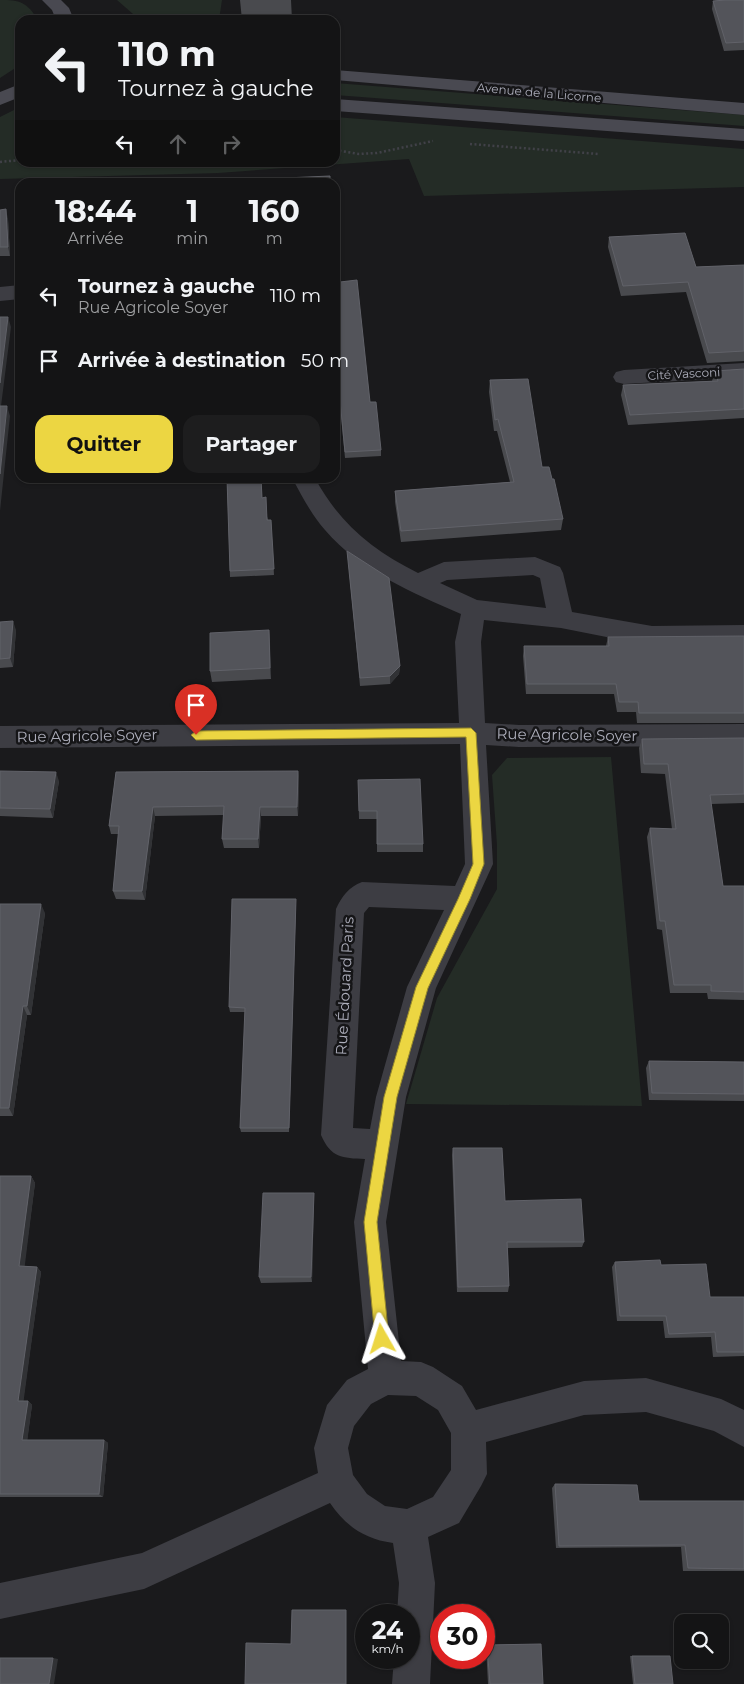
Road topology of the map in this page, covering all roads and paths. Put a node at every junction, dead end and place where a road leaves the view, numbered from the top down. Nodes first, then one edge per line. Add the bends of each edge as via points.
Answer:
1 (51, 0) edge
2 (63, 15) edge
3 (340, 75) edge
4 (15, 92) edge
5 (0, 99) edge
6 (340, 105) edge
7 (744, 109) edge
8 (744, 135) edge
9 (433, 141) dead end
10 (340, 151) edge
11 (15, 160) edge
12 (0, 162) edge
13 (15, 292) edge
14 (0, 294) edge
15 (744, 370) edge
16 (624, 377) dead end
17 (307, 483) edge
18 (416, 584) junction
19 (474, 609) junction
20 (561, 619) junction
21 (744, 635) edge
22 (471, 733) junction
23 (744, 736) edge
24 (0, 737) edge
25 (464, 899) junction
26 (383, 1145) junction
27 (386, 1378) junction
28 (468, 1430) junction
29 (744, 1430) edge
30 (337, 1482) junction
31 (408, 1527) junction
32 (0, 1601) edge
33 (411, 1684) edge

1 - 2 main road
3 - 7 main road, Avenue de la Licorne
4 - 5 main road
6 - 8 main road, Avenue de la Licorne
9 - 10 path via 374,154
11 - 12 path
13 - 14 street
15 - 16 street, Cité Vasconi
17 - 18 street via 335,528 362,552
18 - 19 street
18 - 20 street via 444,571 535,566 551,573
19 - 20 street
19 - 22 street via 468,642
20 - 21 street via 652,636
22 - 23 street, Rue Agricole Soyer
22 - 24 street, Rue Agricole Soyer
22 - 25 street via 479,864
25 - 26 street via 422,987 390,1097
25 - 26 street, Rue Édouard Paris via 362,894 350,909 337,1134 345,1142
26 - 27 street via 370,1222
27 - 28 street via 421,1379 450,1398
27 - 30 street via 359,1392 339,1417 331,1448
28 - 29 street via 584,1398 646,1395 721,1416
28 - 31 street via 469,1474 446,1510
30 - 31 street via 354,1507 379,1523
30 - 32 street via 144,1571
31 - 33 street via 418,1583

